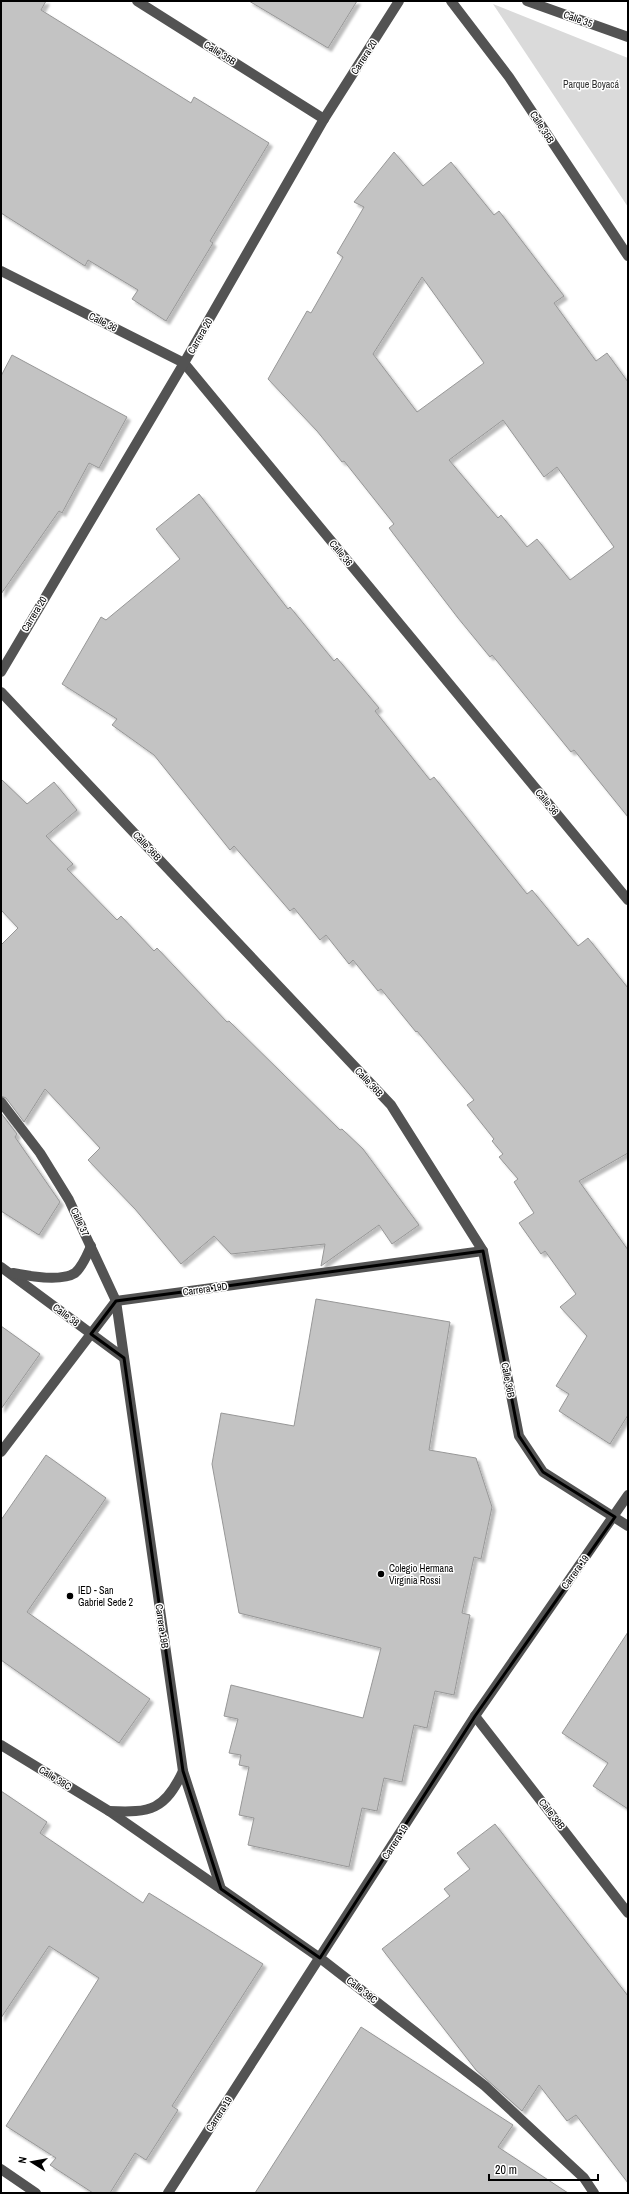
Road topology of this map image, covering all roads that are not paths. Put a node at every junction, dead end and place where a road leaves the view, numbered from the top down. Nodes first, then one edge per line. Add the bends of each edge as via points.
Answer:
1 (137, 1) edge
2 (399, 1) edge
3 (451, 1) edge
4 (527, 1) edge
5 (628, 37) edge
6 (324, 119) junction
7 (628, 256) edge
8 (1, 271) edge
9 (184, 363) junction
10 (1, 672) edge
11 (1, 692) edge
12 (628, 900) edge
13 (1, 1102) edge
14 (91, 1246) junction
15 (483, 1251) junction
16 (5, 1270) edge
17 (116, 1301) junction
18 (91, 1334) junction
19 (124, 1358) junction
20 (1, 1452) edge
21 (628, 1495) edge
22 (614, 1517) junction
23 (628, 1526) edge
24 (475, 1716) junction
25 (1, 1744) edge
26 (183, 1771) junction
27 (109, 1811) junction
28 (221, 1889) junction
29 (628, 1913) edge
30 (320, 1958) junction
31 (1, 2169) edge
32 (36, 2193) edge
33 (168, 2193) edge
34 (594, 2193) edge

1 - 6 street, Calle 35B
2 - 6 street, Carrera 20
3 - 7 street, Calle 35B via 509,77
4 - 5 street, Calle 35
6 - 9 street, Carrera 20
8 - 9 street, Calle 36
9 - 10 street, Carrera 20
9 - 12 street, Calle 36
11 - 15 street, Calle 36B via 391,1105
13 - 14 street, Calle 37 via 40,1153 69,1200
14 - 16 street, Calle 38 via 84,1261 74,1273 41,1278
14 - 17 street, Calle 37
15 - 17 street, Carrera 19D
15 - 22 street, Calle 36B via 519,1436 543,1472
16 - 18 street, Calle 38
17 - 18 street
17 - 19 street, Calle 37
18 - 19 street, Calle 38
18 - 20 street
19 - 26 street, Carrera 19B
21 - 22 street, Carrera 19
22 - 23 street, Calle 36B
22 - 24 street, Carrera 19
24 - 29 street, Calle 38B
24 - 30 street, Carrera 19
25 - 27 street, Calle 38C
26 - 27 street, Calle 38C via 174,1791 150,1810
26 - 28 street, Carrera 19B
27 - 28 street, Calle 38C
28 - 30 street, Calle 38C
30 - 33 street, Carrera 19
30 - 34 street, Calle 38C via 485,2086 584,2178
31 - 32 street

